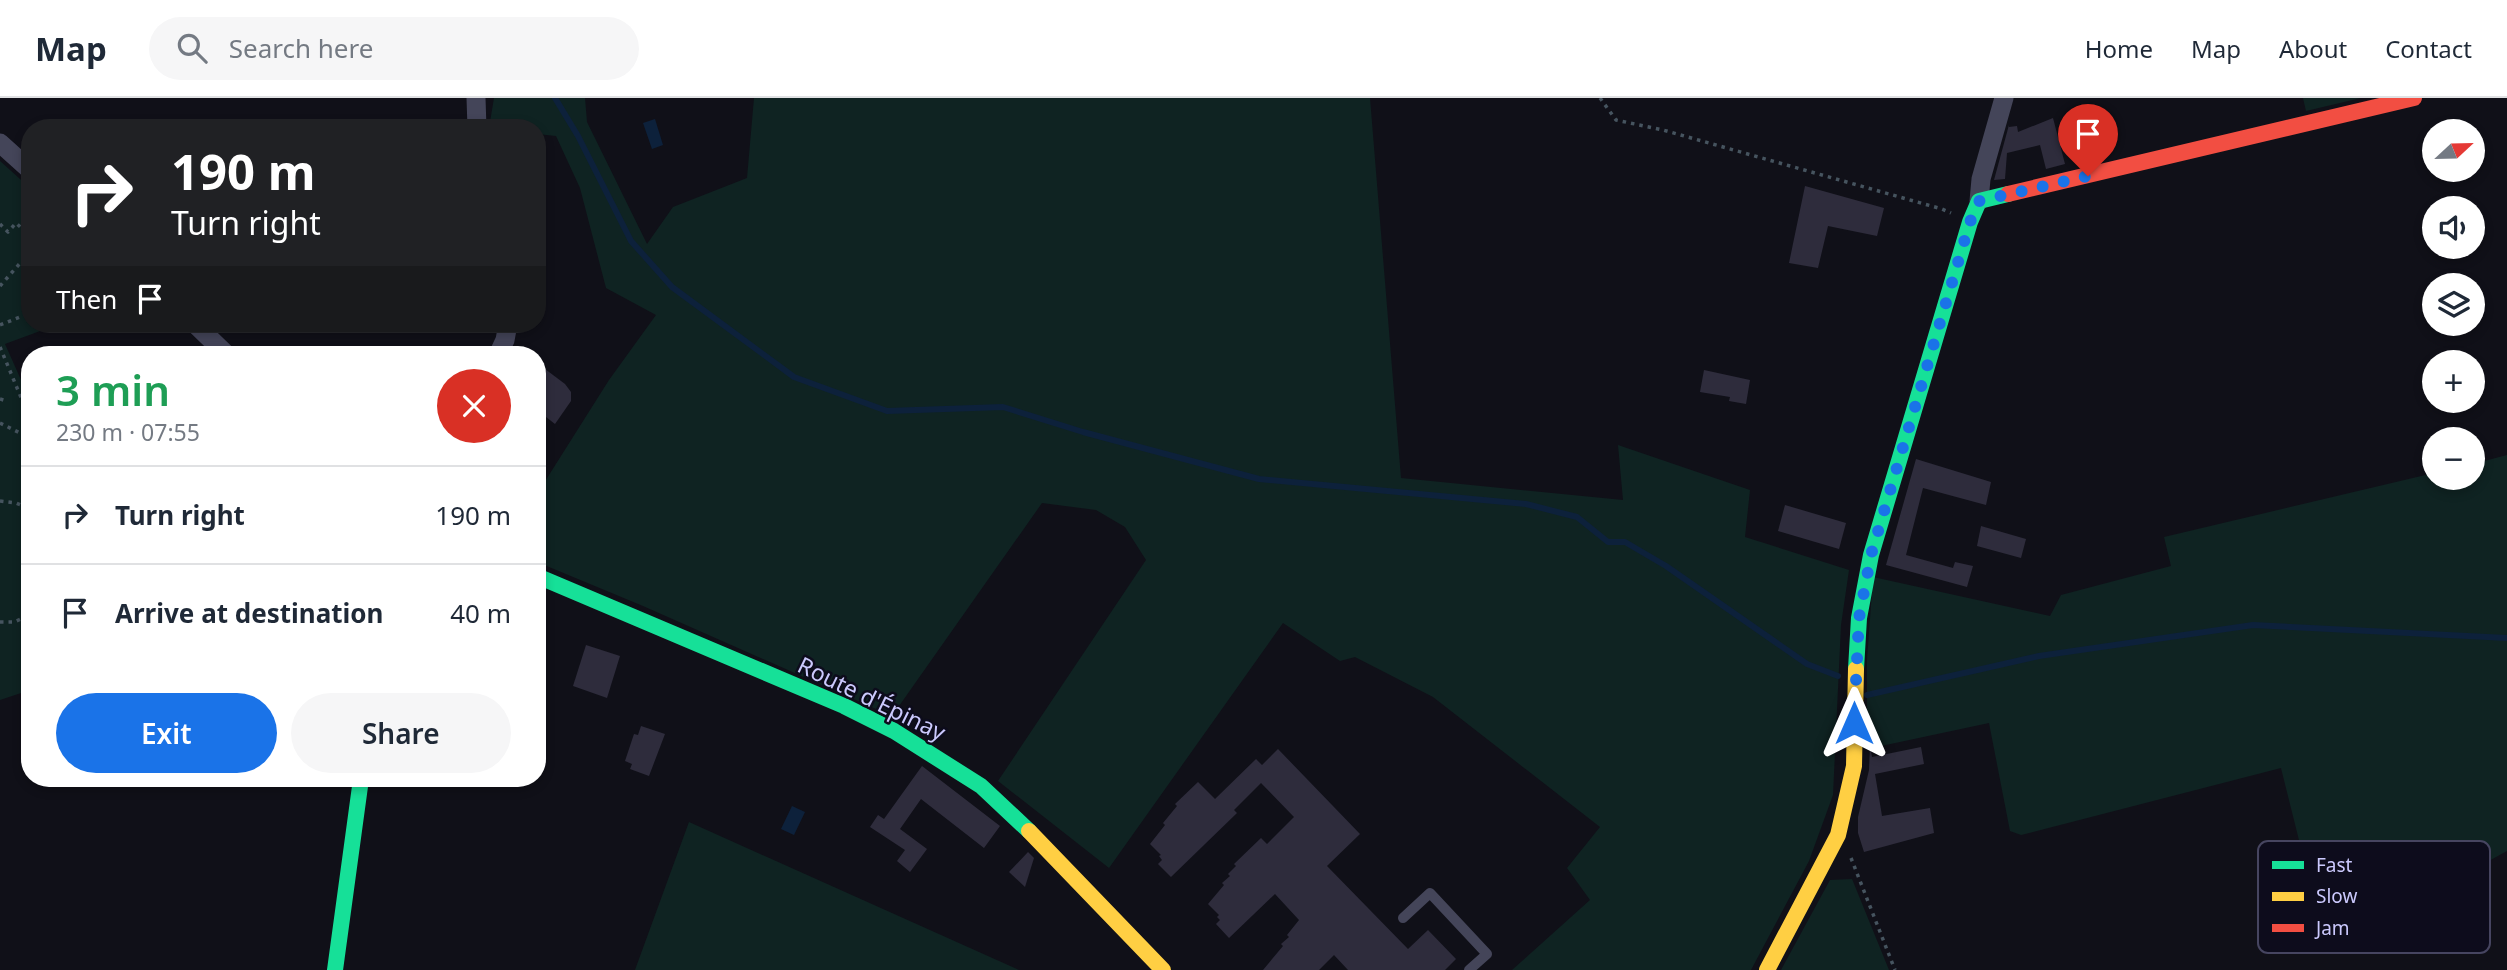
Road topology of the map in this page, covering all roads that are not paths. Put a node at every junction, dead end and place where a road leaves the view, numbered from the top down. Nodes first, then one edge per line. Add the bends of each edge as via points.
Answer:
1 (476, 98) edge
2 (2004, 98) edge
3 (2414, 98) edge
4 (477, 119) edge
5 (0, 143) edge
6 (21, 162) edge
7 (1979, 201) junction
8 (204, 333) edge
9 (217, 346) edge
10 (546, 580) edge
11 (360, 787) edge
12 (1404, 918) dead end
13 (334, 970) edge
14 (1163, 970) edge
15 (1469, 970) edge
16 (1767, 970) edge

1 - 4 street
2 - 7 street
3 - 7 street
5 - 6 street
7 - 16 street via 1871,555 1859,618 1854,766 1838,835
8 - 9 street
10 - 14 street, Route d'Épinay via 844,706 950,765 981,786 1030,832
11 - 13 street
12 - 15 lane via 1430,893 1487,954

